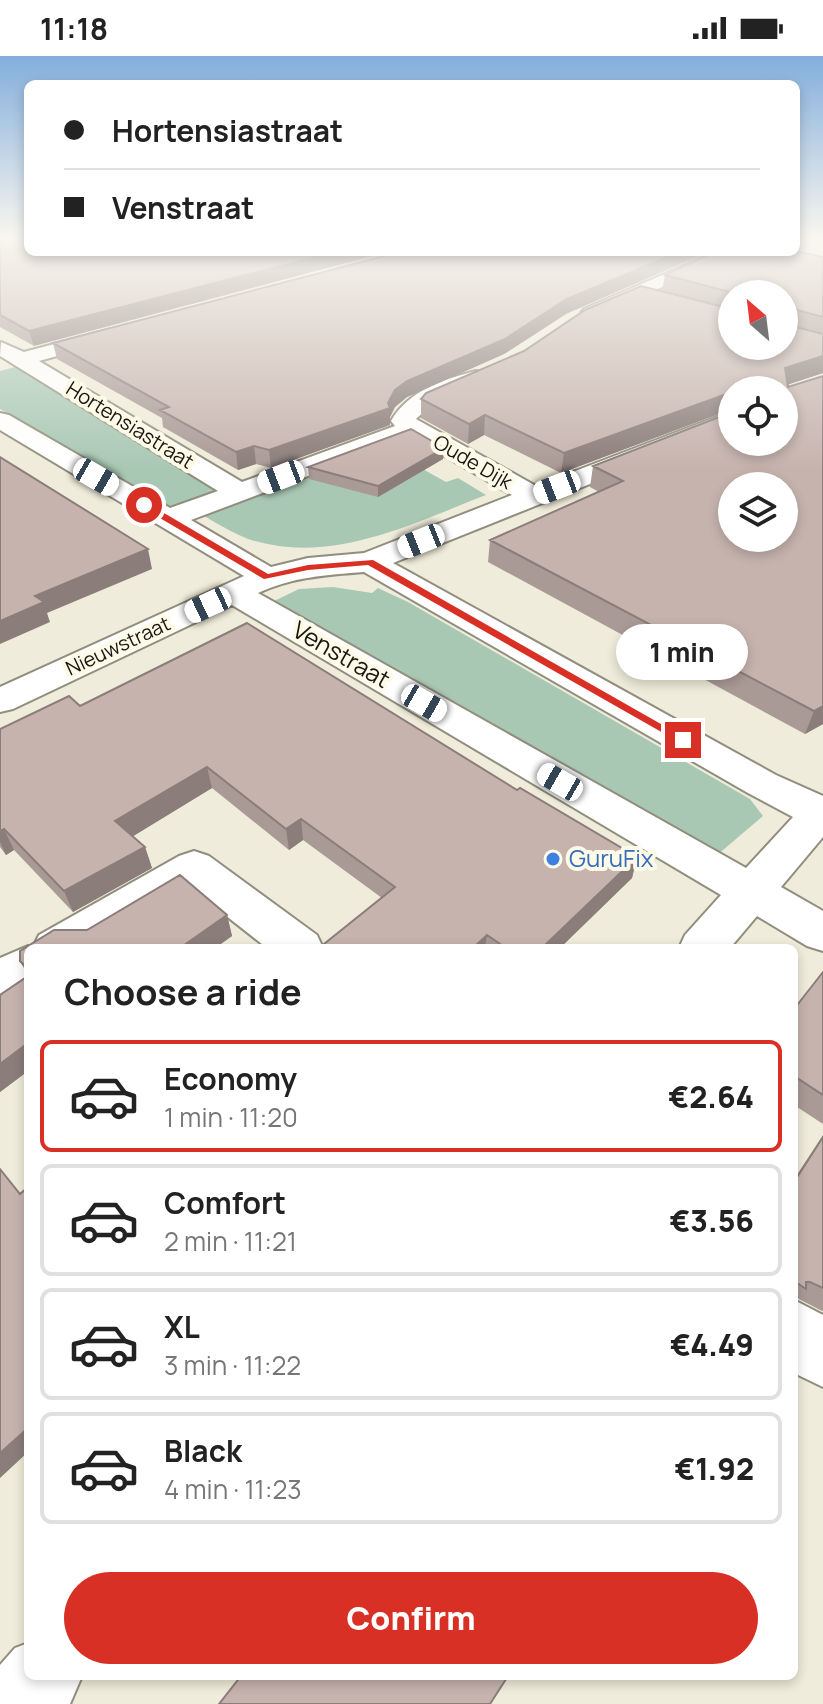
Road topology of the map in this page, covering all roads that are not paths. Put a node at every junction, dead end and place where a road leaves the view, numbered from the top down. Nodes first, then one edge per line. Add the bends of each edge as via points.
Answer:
1 (589, 314) edge
2 (574, 321) edge
3 (120, 325) edge
4 (8, 352) edge
5 (499, 368) edge
6 (0, 420) edge
7 (718, 423) edge
8 (413, 428) junction
9 (239, 492) junction
10 (533, 496) junction
11 (168, 519) junction
12 (369, 562) junction
13 (250, 585) junction
14 (0, 701) edge
15 (822, 813) edge
16 (751, 892) junction
17 (823, 933) edge
18 (63, 944) edge
19 (295, 944) edge
20 (706, 944) edge
21 (24, 967) edge
22 (0, 981) edge
23 (798, 1335) edge
24 (823, 1355) edge
25 (39, 1680) edge
26 (18, 1704) edge

1 - 2 street
3 - 4 street
4 - 9 street, Hortensiastraat
5 - 8 street, Oude Dijk via 416,405 403,421
6 - 11 street
7 - 10 street, Nieuwstraat
8 - 9 street, Oude Dijk
8 - 10 street, Oude Dijk
9 - 11 street, Oude Dijk
10 - 12 street, Nieuwstraat
11 - 13 street
12 - 13 street, Nieuwstraat via 308,567
12 - 15 street
13 - 14 street, Nieuwstraat
13 - 16 street, Venstraat
15 - 16 street
16 - 17 street, Venstraat
16 - 20 street
18 - 19 street via 194,867
21 - 22 street
23 - 24 street
25 - 26 street

